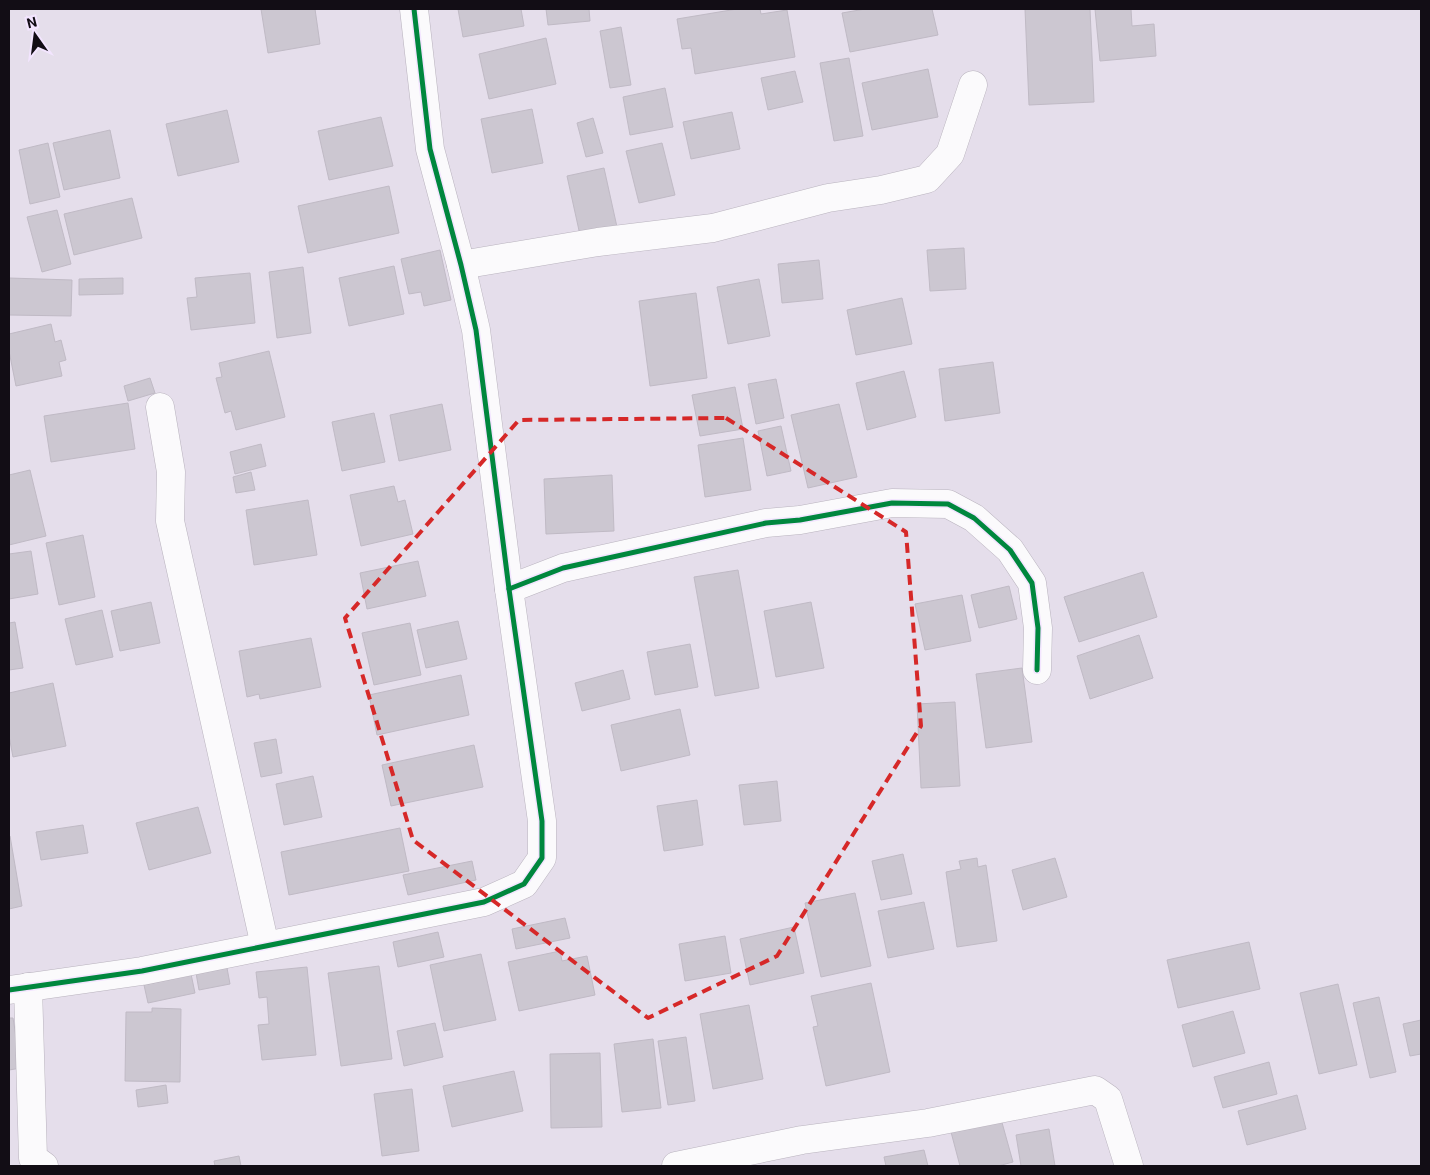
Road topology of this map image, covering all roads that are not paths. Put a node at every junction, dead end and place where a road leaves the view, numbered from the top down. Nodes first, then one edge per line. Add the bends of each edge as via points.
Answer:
1 (414, 9) edge
2 (973, 85) dead end
3 (461, 265) junction
4 (160, 407) dead end
5 (509, 589) junction
6 (1037, 670) dead end
7 (265, 946) junction
8 (18, 988) edge
9 (44, 1166) edge
10 (676, 1166) edge
11 (1129, 1166) edge

1 - 3 street via 430,149
2 - 3 street via 950,154 927,179 828,198 713,228 598,242
3 - 5 street via 476,330
4 - 7 street via 171,472 170,521
5 - 6 street via 563,568 766,523 892,503 948,504 974,518 1010,550 1032,583 1038,628
5 - 7 street via 542,821 542,858 524,884 484,902
7 - 8 street via 142,971
8 - 9 street via 33,1158
10 - 11 street via 802,1140 928,1123 1095,1090 1108,1099

